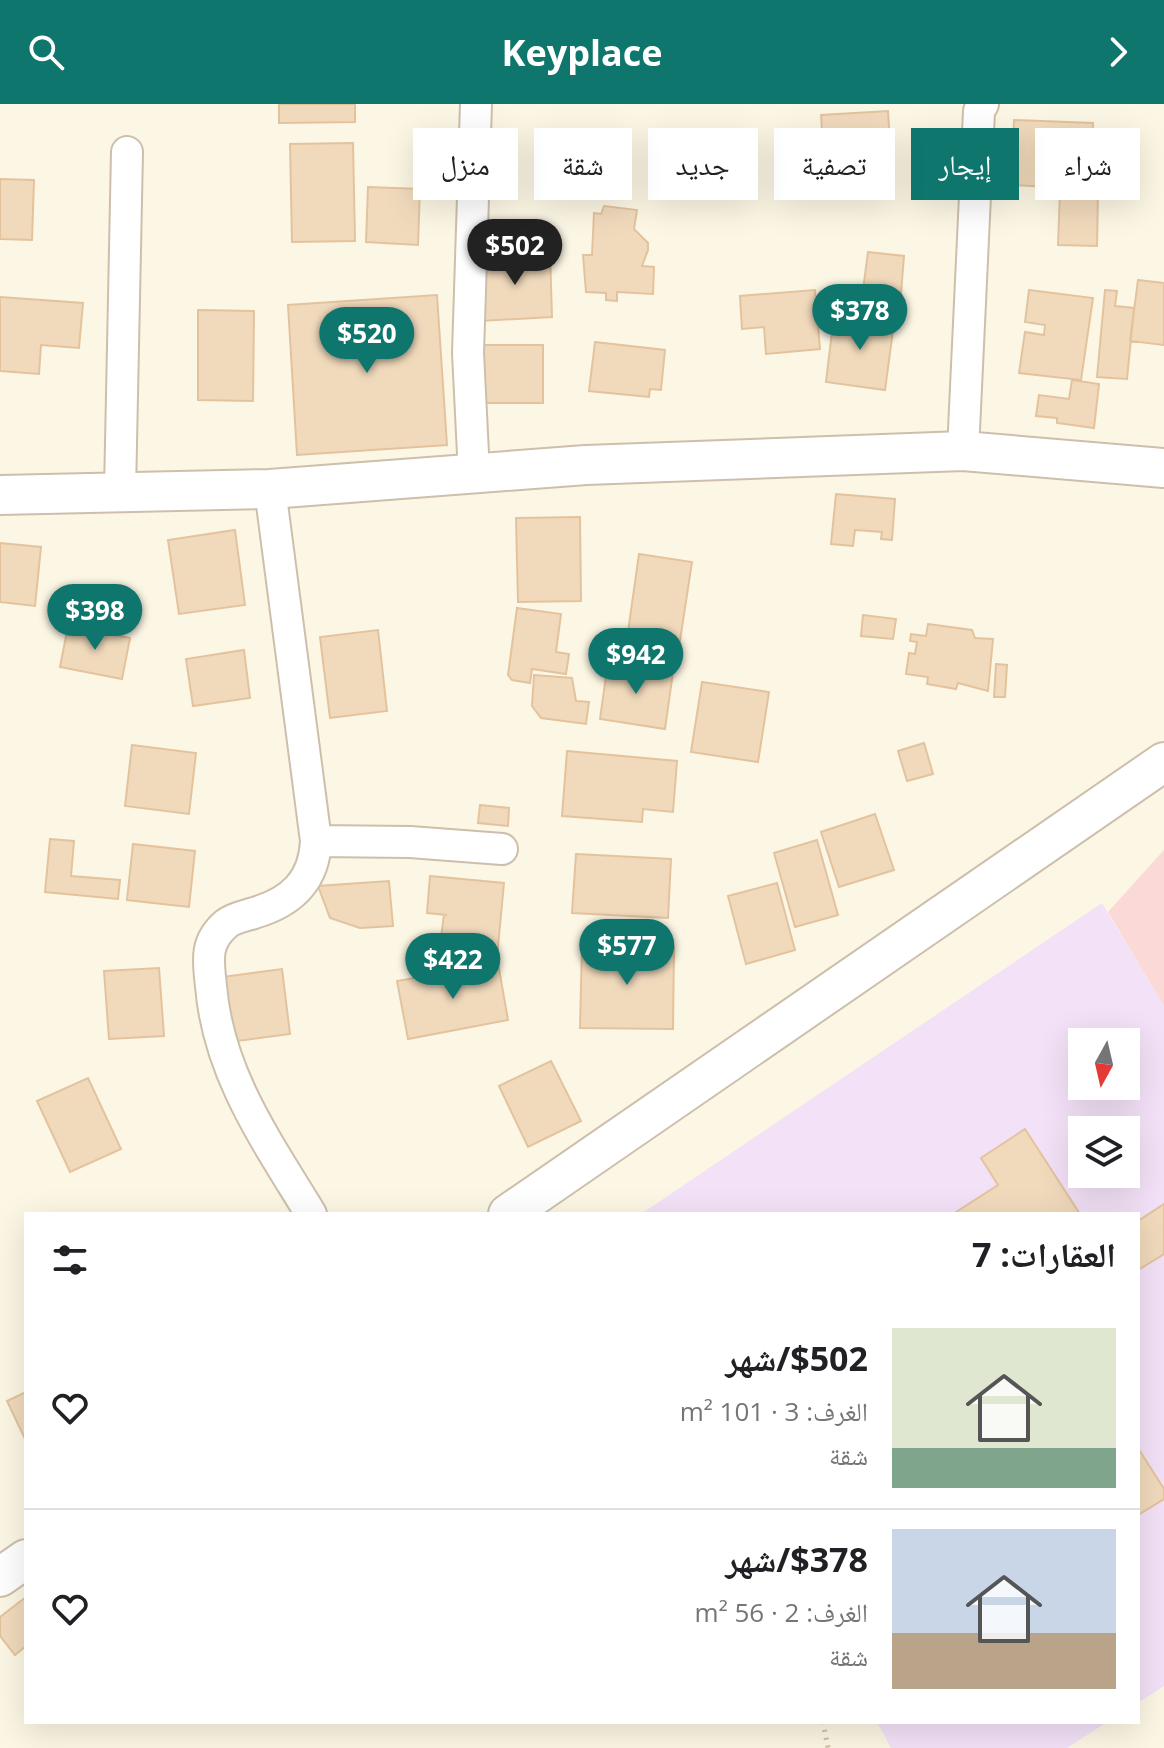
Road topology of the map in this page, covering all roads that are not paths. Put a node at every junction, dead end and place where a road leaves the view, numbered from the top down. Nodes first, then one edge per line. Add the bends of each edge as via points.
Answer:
1 (476, 104) edge
2 (983, 104) edge
3 (127, 152) dead end
4 (963, 451) junction
5 (1164, 468) edge
6 (474, 474) junction
7 (270, 489) junction
8 (120, 492) junction
9 (0, 495) edge
10 (1164, 762) edge
11 (316, 841) junction
12 (502, 849) dead end
13 (310, 1212) edge
14 (511, 1212) edge
15 (24, 1560) edge
16 (0, 1577) edge

1 - 6 street via 468,353
2 - 4 street
3 - 8 street
4 - 5 street
4 - 6 street via 736,457
6 - 7 street
7 - 8 street
7 - 11 street
8 - 9 street
10 - 14 street
11 - 12 street
11 - 13 street via 310,873 297,894 271,909 229,921 209,944 208,958 224,1060
15 - 16 street

